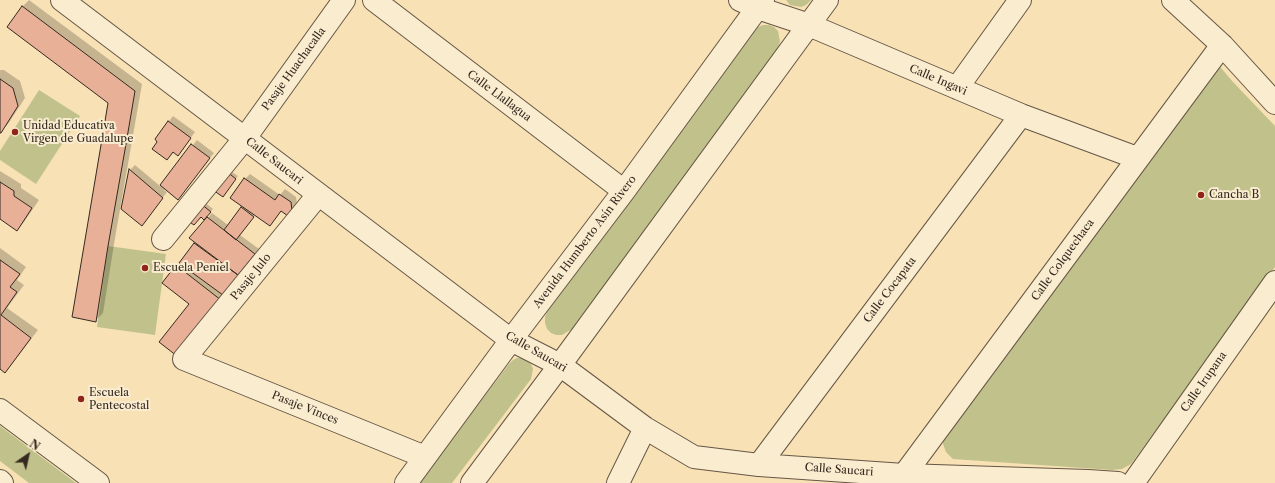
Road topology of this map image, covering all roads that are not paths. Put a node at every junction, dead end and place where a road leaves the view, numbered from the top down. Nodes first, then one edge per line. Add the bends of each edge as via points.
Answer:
1 (62, 0) edge
2 (344, 0) edge
3 (374, 0) edge
4 (827, 0) edge
5 (1020, 0) edge
6 (1179, 2) edge
7 (754, 3) edge
8 (809, 24) junction
9 (1222, 45) junction
10 (957, 88) junction
11 (1275, 103) edge
12 (1021, 115) junction
13 (245, 138) junction
14 (1137, 158) junction
15 (624, 191) junction
16 (318, 195) junction
17 (164, 239) dead end
18 (1275, 282) edge
19 (511, 340) junction
20 (184, 359) joint
21 (560, 366) junction
22 (0, 410) edge
23 (645, 428) junction
24 (425, 457) junction
25 (760, 465) junction
26 (915, 478) edge
27 (1088, 482) edge
28 (98, 483) edge
29 (406, 483) edge
30 (472, 483) edge
31 (618, 483) edge
32 (1118, 483) edge
33 (1133, 483) edge

1 - 13 street, Calle Saucari
2 - 13 street, Pasaje Huachacalla
3 - 15 street, Calle Llallagua
4 - 8 street
5 - 10 street
6 - 9 street
7 - 8 street, Calle Ingavi
7 - 15 street, Avenida Humberto Asín Rivero
8 - 10 street, Calle Ingavi
8 - 21 street
9 - 11 street
9 - 14 street, Calle Colquechaca
10 - 12 street, Calle Ingavi
12 - 14 street, Calle Ingavi
12 - 25 street, Calle Cocapata
13 - 16 street, Calle Saucari
13 - 17 street, Pasaje Huachacalla
14 - 26 street, Calle Colquechaca
15 - 19 street, Avenida Humberto Asín Rivero
16 - 19 street, Calle Saucari
16 - 20 street, Pasaje Julo
18 - 33 street, Calle Irupana
19 - 21 street, Calle Saucari
19 - 24 street, Avenida Humberto Asín Rivero
20 - 24 street, Pasaje Vinces
21 - 23 street, Calle Saucari
21 - 30 street
22 - 28 street
23 - 25 street, Calle Saucari via 694,457
23 - 31 street
24 - 29 street, Avenida Humberto Asín Rivero
25 - 26 street, Calle Saucari
26 - 27 street, Calle Saucari
27 - 32 street, Calle Saucari

